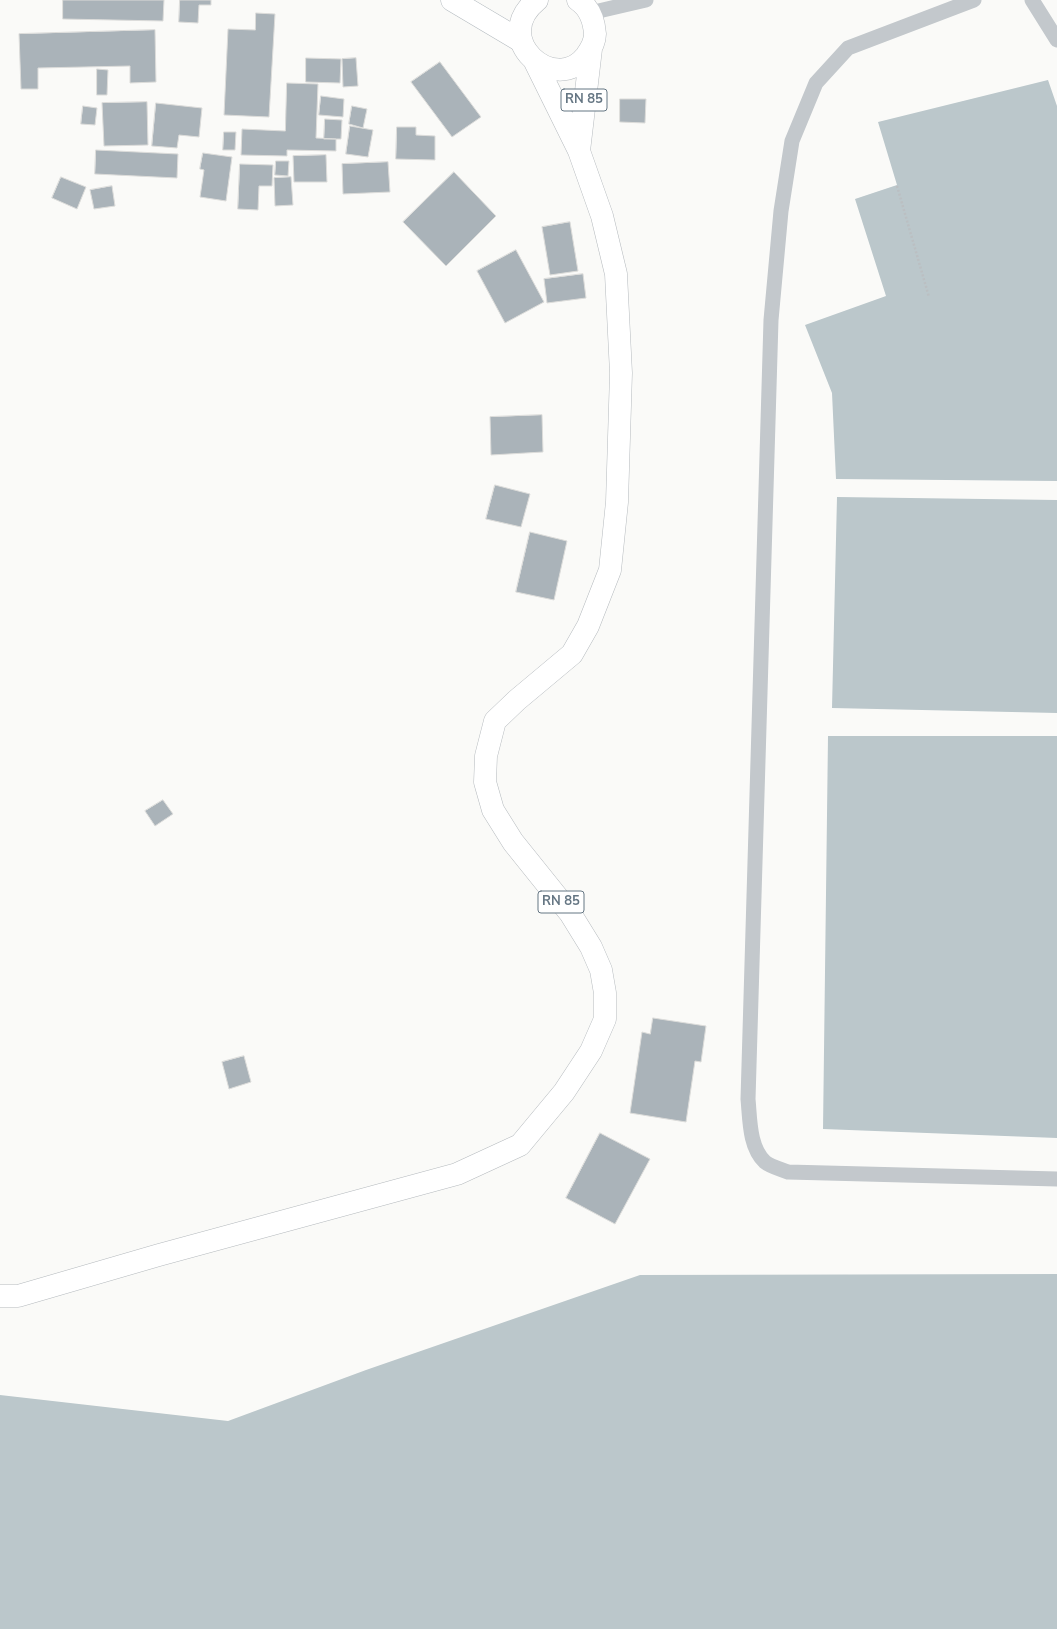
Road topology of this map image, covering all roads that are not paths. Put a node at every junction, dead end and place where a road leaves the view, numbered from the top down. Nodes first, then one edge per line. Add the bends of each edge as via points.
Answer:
1 (452, 0) edge
2 (537, 0) edge
3 (646, 0) edge
4 (974, 0) edge
5 (1032, 0) edge
6 (584, 6) edge
7 (1057, 40) edge
8 (521, 41) junction
9 (591, 49) junction
10 (535, 62) junction
11 (579, 151) junction
12 (1057, 1179) edge
13 (0, 1296) edge

1 - 8 main road
2 - 8 main road via 523,16
3 - 6 lane
4 - 12 lane via 848,48 816,83 792,141 781,211 770,320 748,1099 751,1132 756,1150 765,1162 788,1172
5 - 7 lane
6 - 9 main road via 594,25 595,37
8 - 10 main road
9 - 10 main road via 583,59 572,66 560,69
9 - 11 main road, RN 85
10 - 11 main road, RN 85
11 - 13 main road, RN 85 via 602,216 616,274 620,331 620,401 617,502 610,570 588,626 572,654 495,721 486,756 486,782 493,810 513,842 570,913 591,947 601,970 605,993 605,1020 591,1051 564,1092 520,1145 457,1174 18,1296

